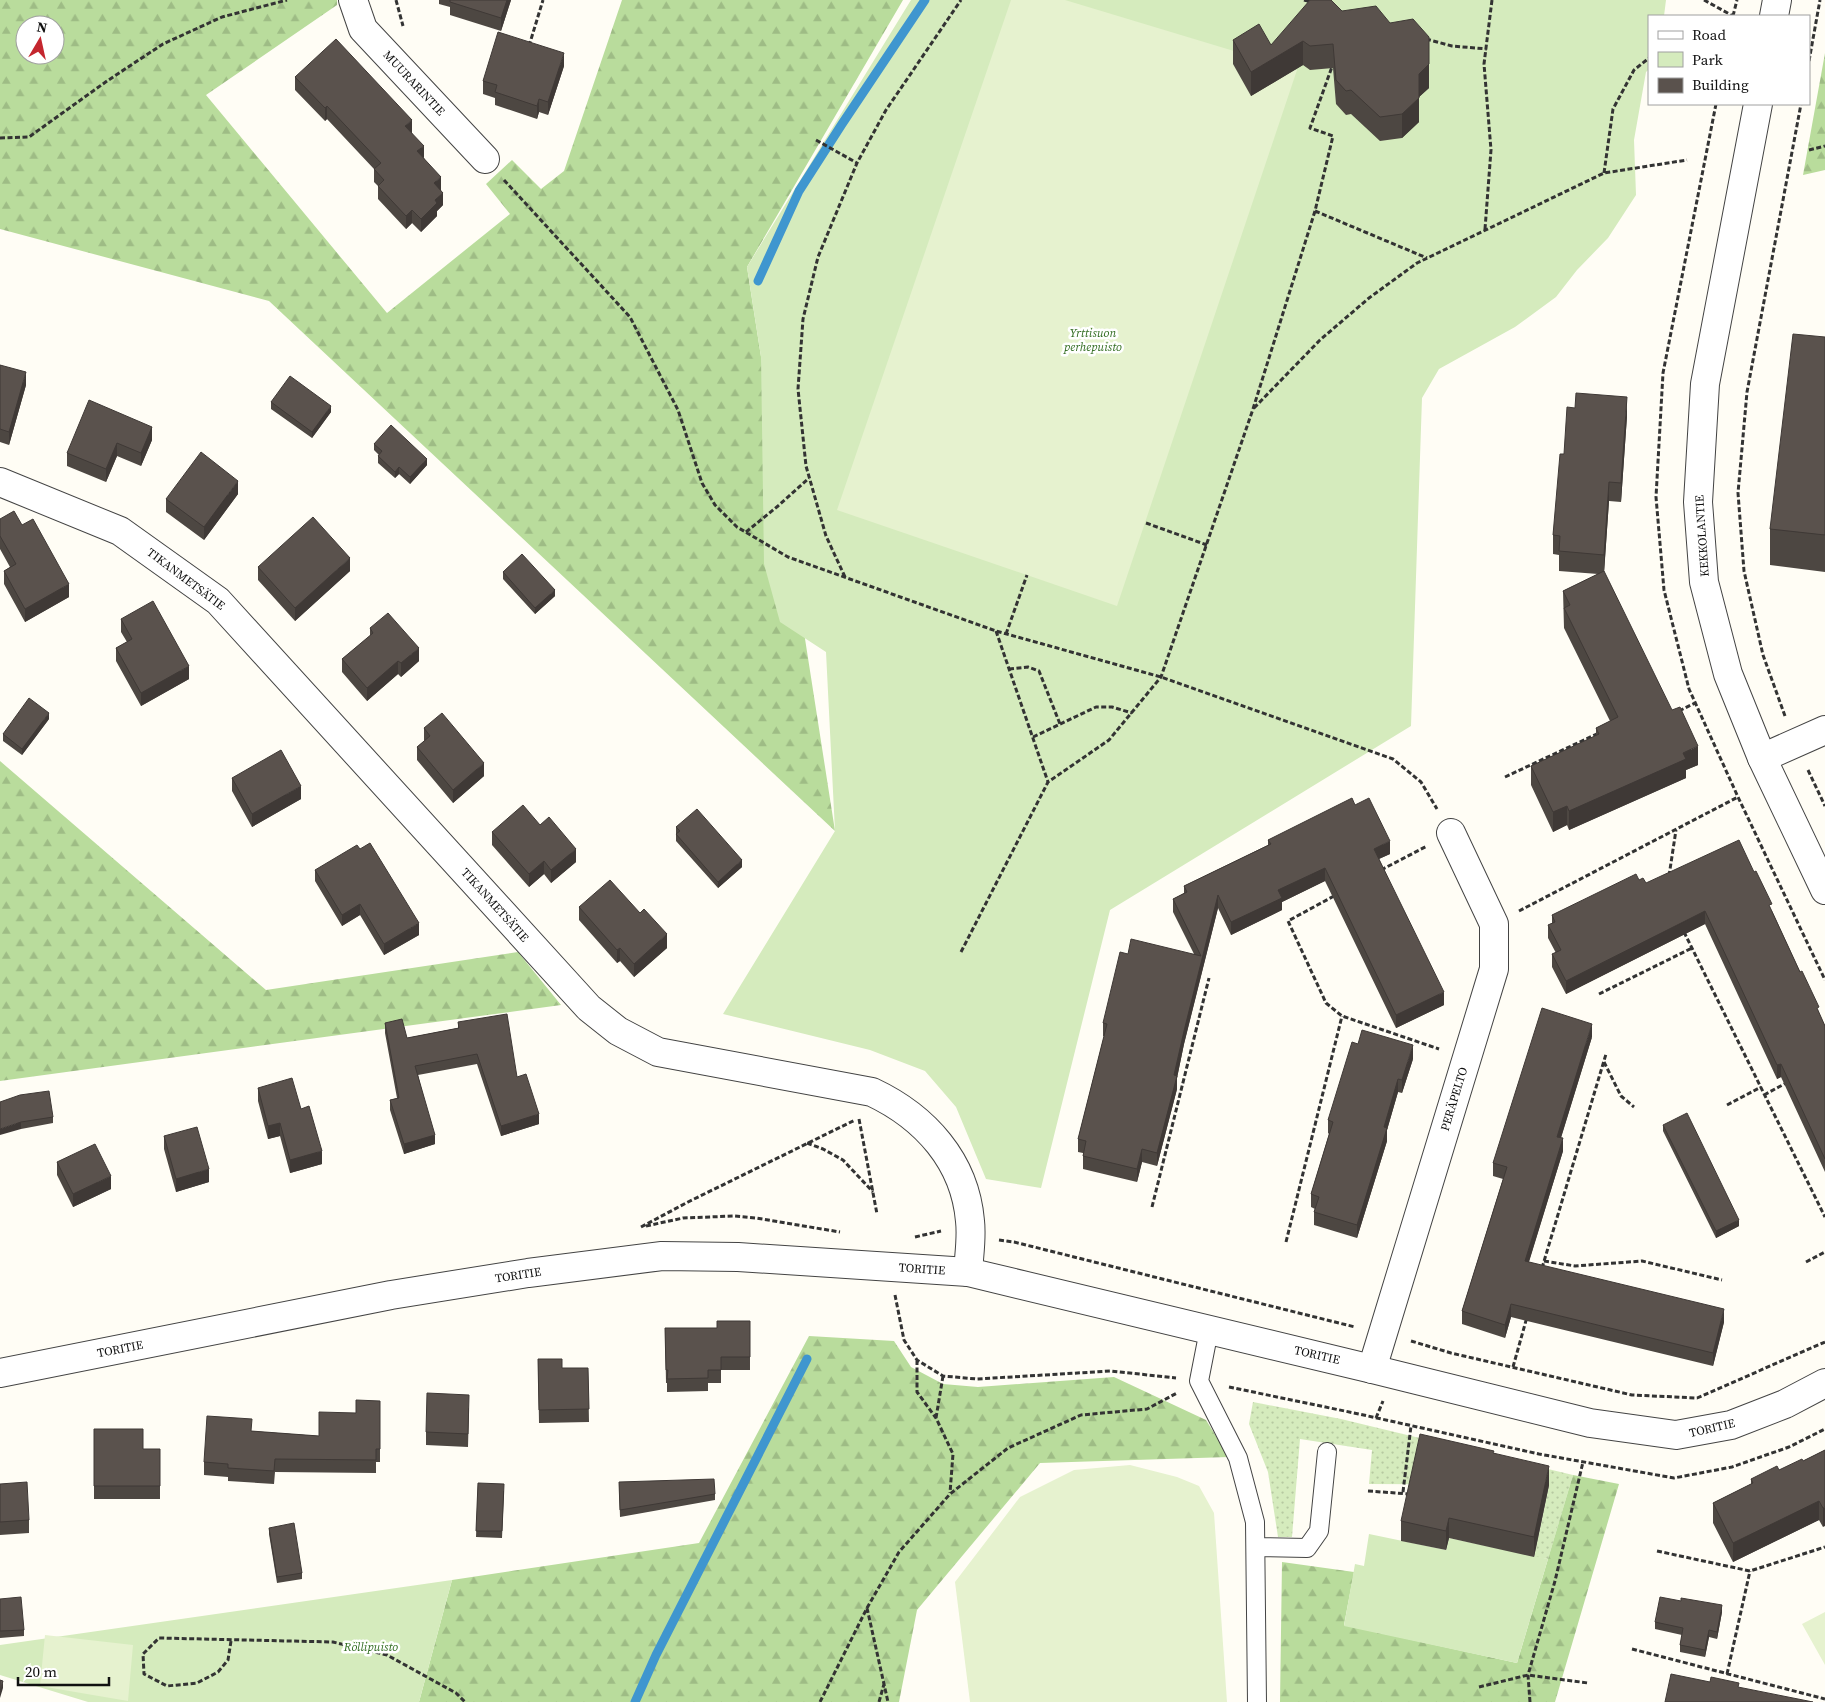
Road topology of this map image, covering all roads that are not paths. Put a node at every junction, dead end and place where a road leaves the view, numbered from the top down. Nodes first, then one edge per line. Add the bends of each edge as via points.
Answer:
1 (354, 0) edge
2 (1777, 0) edge
3 (1774, 15) edge
4 (1758, 105) edge
5 (485, 159) road end
6 (0, 482) edge
7 (1825, 730) edge
8 (1762, 758) junction
9 (1451, 833) road end
10 (1825, 890) edge
11 (968, 1272) junction
12 (1209, 1330) junction
13 (1372, 1369) junction
14 (0, 1373) edge
15 (1825, 1383) edge
16 (1327, 1452) dead end
17 (1256, 1547) junction
18 (1258, 1702) edge

1 - 5 street, MUURARINTIE via 363,29
2 - 3 street
4 - 8 street, KEKKOLANTIE via 1705,384 1698,502 1704,582 1728,674
6 - 11 street, TIKANMETSÄTIE via 120,530 218,601 588,1008 618,1031 658,1052 872,1092 920,1121 944,1149 963,1182 971,1236
7 - 8 street
8 - 10 street, KEKKOLANTIE
9 - 13 street, PERÄPELTO via 1494,924 1494,969
11 - 12 street, TORITIE
11 - 14 street, TORITIE via 738,1257 662,1256 391,1295
12 - 13 street, TORITIE
12 - 17 lane via 1199,1381 1238,1458 1255,1522
13 - 15 street, TORITIE via 1590,1423 1676,1435 1731,1425 1785,1404
16 - 17 lane via 1319,1531 1307,1548
17 - 18 lane

